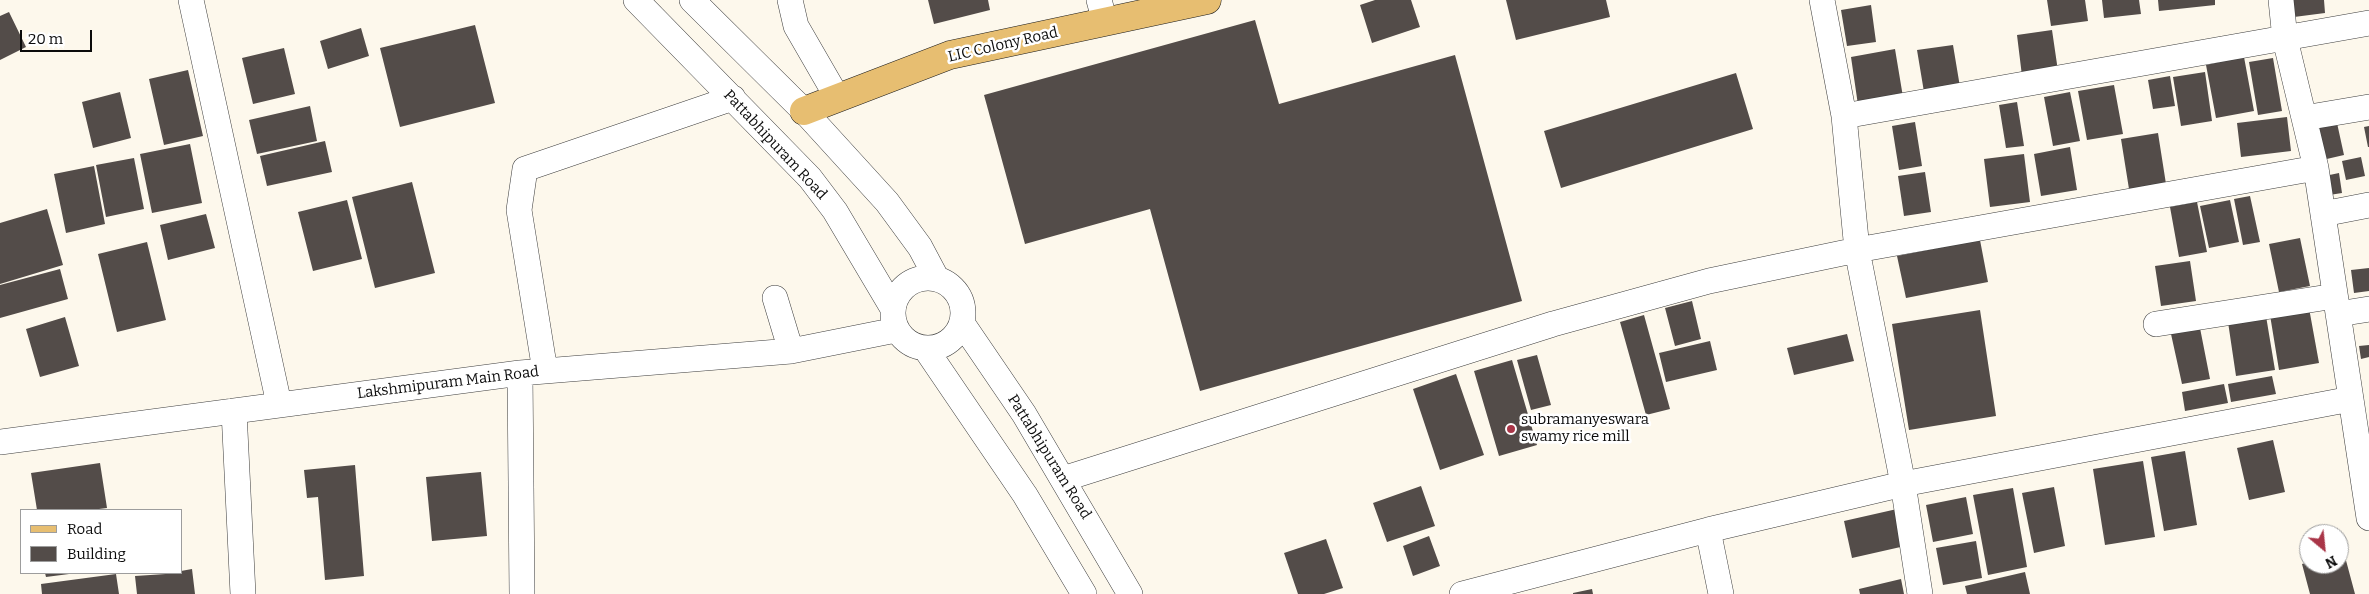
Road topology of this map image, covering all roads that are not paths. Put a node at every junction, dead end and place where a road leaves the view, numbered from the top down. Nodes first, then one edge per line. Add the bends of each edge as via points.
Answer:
1 (191, 0) edge
2 (636, 0) edge
3 (692, 0) edge
4 (790, 0) edge
5 (1207, 0) edge
6 (1822, 0) edge
7 (2282, 0) edge
8 (1102, 11) edge
9 (2369, 24) edge
10 (2285, 39) junction
11 (837, 97) junction
12 (733, 98) junction
13 (2369, 107) edge
14 (804, 111) junction
15 (1844, 116) junction
16 (2304, 118) junction
17 (2316, 168) junction
18 (2369, 205) edge
19 (2323, 214) junction
20 (1857, 250) junction
21 (936, 278) junction
22 (775, 298) dead end
23 (2337, 305) junction
24 (2369, 309) edge
25 (894, 318) junction
26 (962, 324) junction
27 (2156, 324) dead end
28 (925, 348) junction
29 (791, 351) junction
30 (545, 371) junction
31 (520, 373) junction
32 (2351, 399) junction
33 (279, 404) junction
34 (234, 411) junction
35 (0, 442) edge
36 (1063, 479) junction
37 (1903, 484) junction
38 (2369, 518) edge
39 (1708, 530) junction
40 (243, 594) edge
41 (522, 594) edge
42 (1084, 594) edge
43 (1130, 594) edge
44 (1462, 594) edge
45 (1721, 594) edge
46 (1920, 594) edge

1 - 33 street
2 - 12 street, Pattabhipuram Road
3 - 14 street
4 - 11 street via 796,26
5 - 8 main road, LIC Colony Road
6 - 15 street
7 - 10 street
8 - 11 main road, LIC Colony Road via 950,55
9 - 10 street
10 - 15 street
10 - 16 street
11 - 14 main road, LIC Colony Road
12 - 25 street, Pattabhipuram Road via 810,178 835,211
12 - 30 street via 525,169 519,210
13 - 16 street
14 - 21 street via 907,227
15 - 20 street
16 - 17 street
17 - 19 street
17 - 20 street
18 - 19 street
19 - 23 street
20 - 36 street via 1709,281 1553,324
20 - 37 street
21 - 25 street via 925,277 909,283 896,295
21 - 26 street via 956,290 963,312
22 - 29 street
23 - 24 street
23 - 27 street
23 - 32 street
25 - 28 street via 903,339 913,346
25 - 29 street, Lakshmipuram Main Road
26 - 28 street via 948,342
26 - 36 street, Pattabhipuram Road via 1024,414
28 - 42 street via 1025,495
29 - 30 street, Lakshmipuram Main Road
30 - 31 street, Lakshmipuram Main Road
31 - 33 street, Lakshmipuram Main Road
31 - 41 street
32 - 37 street
32 - 38 street
33 - 34 street, Lakshmipuram Main Road
34 - 35 street, Lakshmipuram Main Road
34 - 40 street
36 - 43 street, Pattabhipuram Road
37 - 39 street
37 - 46 street
39 - 44 street
39 - 45 street

